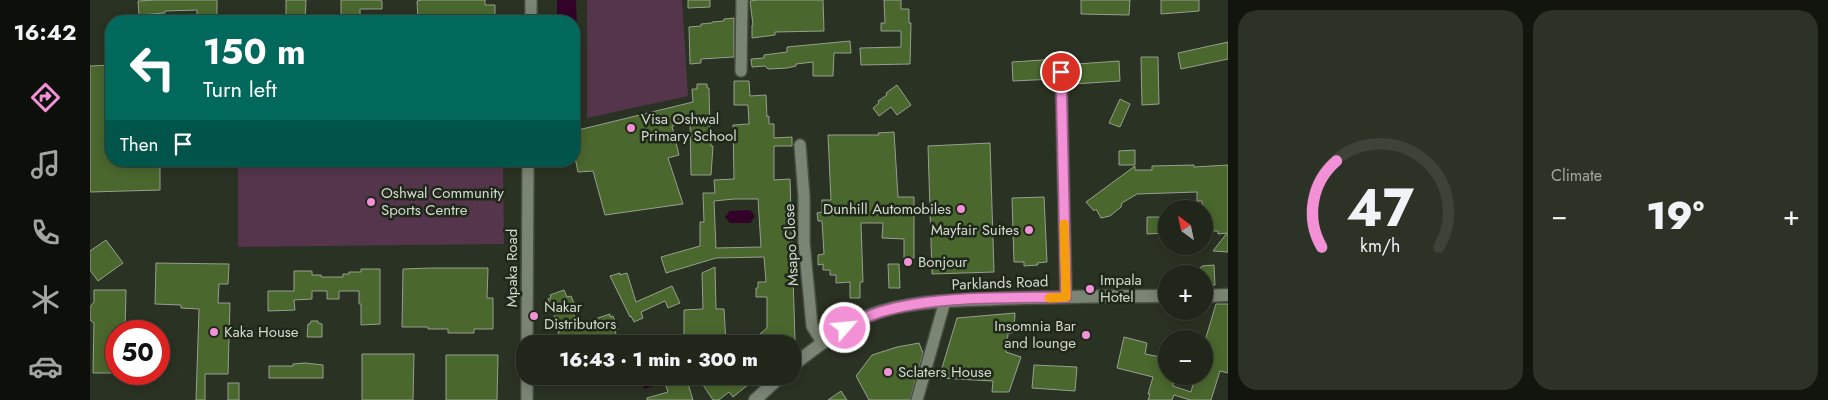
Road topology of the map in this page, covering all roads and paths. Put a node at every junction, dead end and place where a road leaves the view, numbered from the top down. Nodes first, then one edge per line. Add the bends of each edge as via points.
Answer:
1 (531, 0) edge
2 (742, 0) edge
3 (531, 15) edge
4 (741, 71) dead end
5 (1061, 72) dead end
6 (800, 145) dead end
7 (528, 167) edge
8 (1228, 295) edge
9 (1158, 296) edge
10 (1213, 296) edge
11 (1066, 297) junction
12 (945, 301) junction
13 (527, 335) edge
14 (822, 342) junction
15 (801, 359) edge
16 (527, 385) edge
17 (771, 385) edge
18 (527, 400) edge
19 (755, 400) edge
20 (916, 400) edge

1 - 3 street
2 - 4 street
5 - 11 street
6 - 14 street, Msapo Close via 812,326
7 - 13 street, Mpaka Road
8 - 10 main road
9 - 11 main road, Parklands Road
11 - 12 main road, Parklands Road
12 - 14 main road, Parklands Road via 880,312
12 - 20 street
14 - 15 main road, Parklands Road
16 - 18 street
17 - 19 main road

